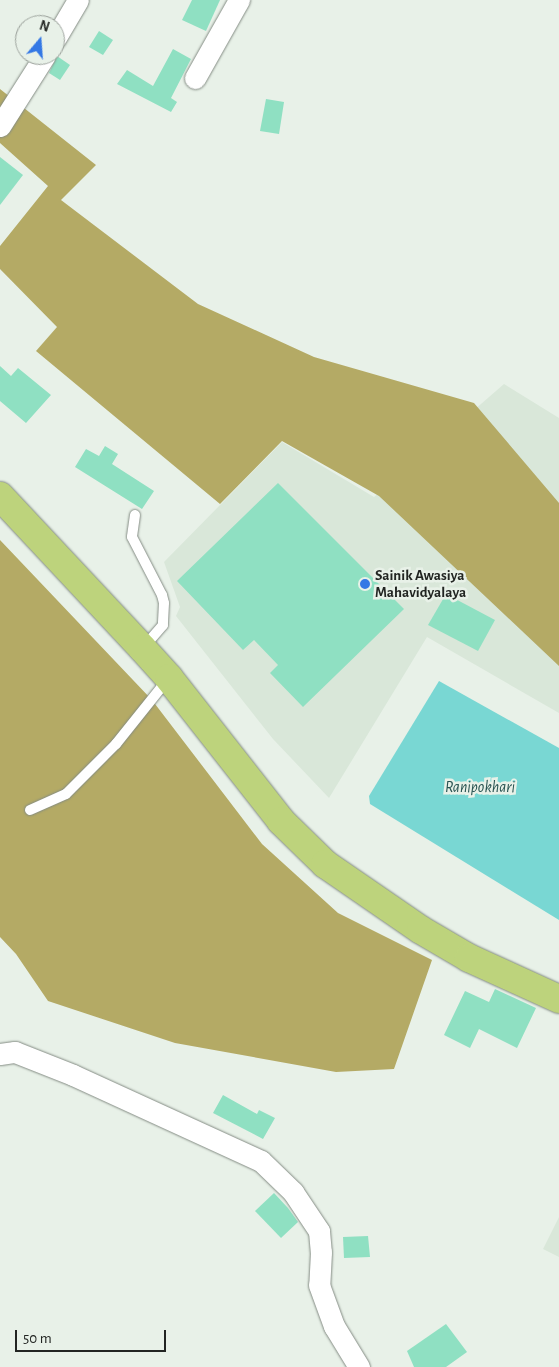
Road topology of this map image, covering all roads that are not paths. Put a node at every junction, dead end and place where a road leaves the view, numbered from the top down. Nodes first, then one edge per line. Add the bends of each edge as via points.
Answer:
1 (78, 0) edge
2 (239, 0) edge
3 (65, 22) edge
4 (39, 65) edge
5 (195, 78) dead end
6 (0, 126) edge
7 (0, 496) edge
8 (135, 516) dead end
9 (143, 649) junction
10 (169, 678) junction
11 (30, 810) dead end
12 (559, 1000) edge
13 (0, 1054) edge
14 (359, 1367) edge

1 - 3 street
2 - 5 street
4 - 6 street
7 - 9 main road
8 - 9 lane via 132,537 164,603 162,625
9 - 10 main road
10 - 11 lane via 116,744 66,794
10 - 12 main road via 280,821 325,864 468,958
13 - 14 street via 15,1052 73,1075 261,1161 294,1192 318,1231 321,1252 319,1285 334,1326

